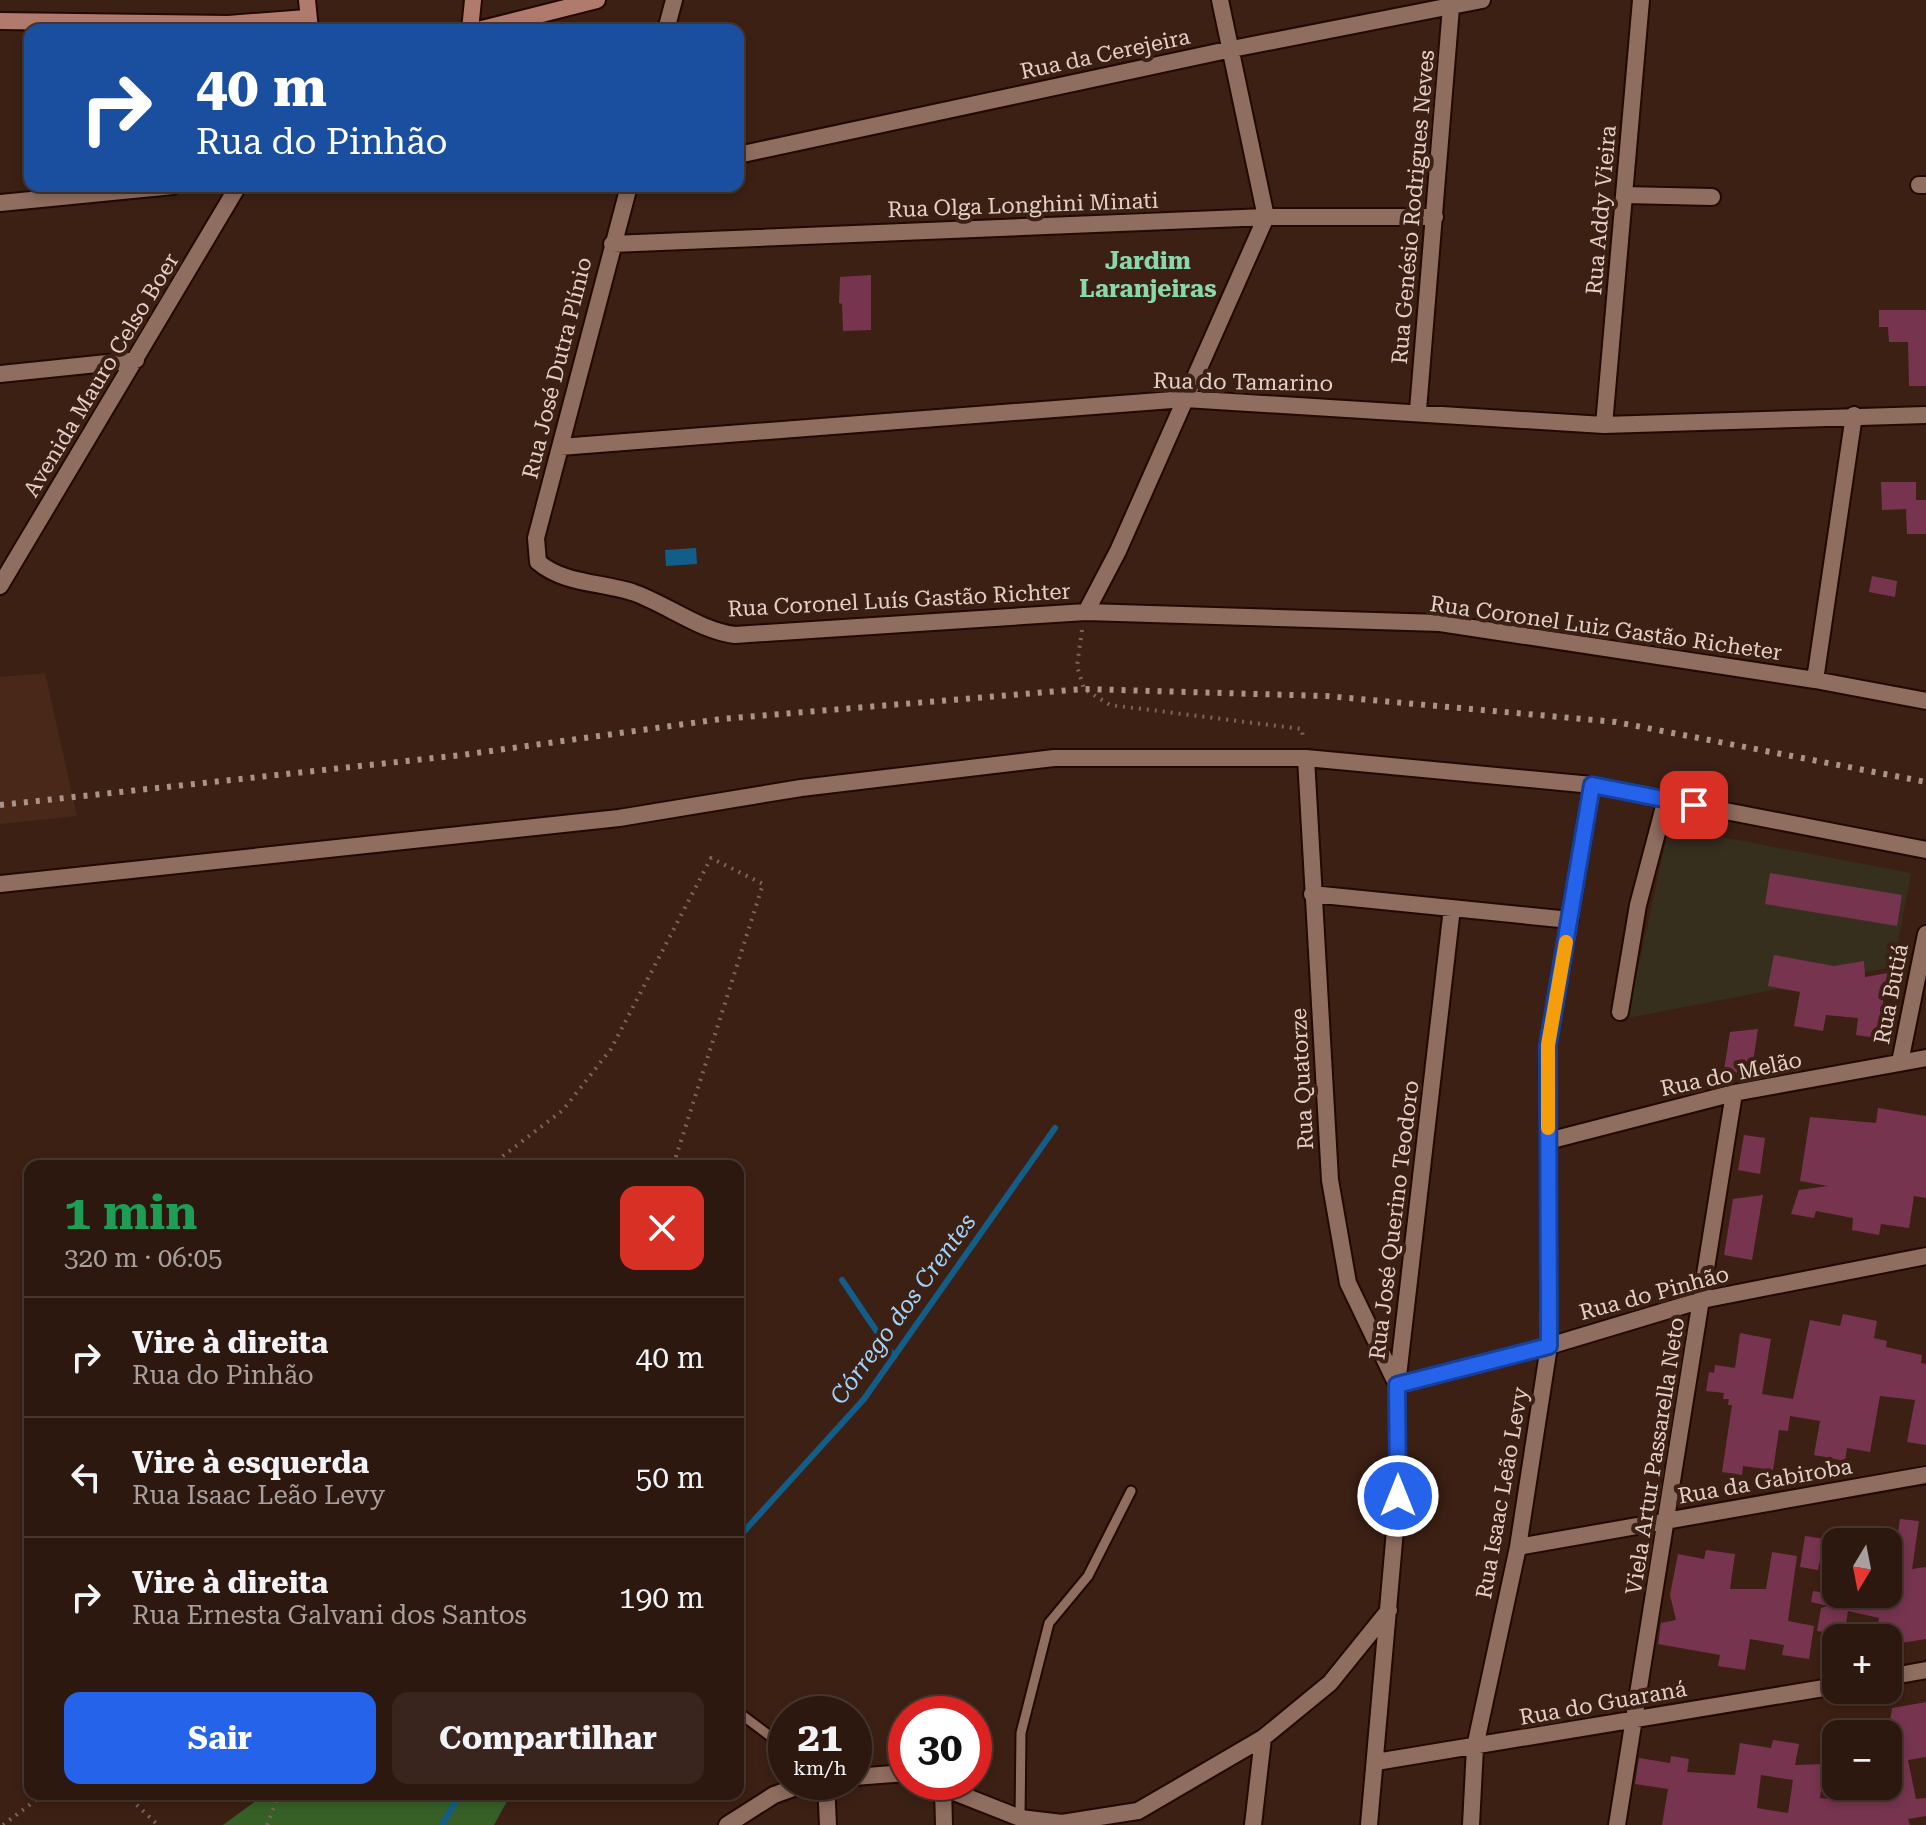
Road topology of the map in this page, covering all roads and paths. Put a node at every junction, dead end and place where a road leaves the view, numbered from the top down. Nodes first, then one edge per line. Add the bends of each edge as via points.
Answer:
1 (307, 0) edge
2 (473, 0) edge
3 (597, 0) edge
4 (674, 0) edge
5 (1220, 0) edge
6 (1482, 0) edge
7 (1641, 0) edge
8 (1451, 7) junction
9 (0, 21) edge
10 (308, 24) edge
11 (471, 24) edge
12 (502, 24) edge
13 (668, 24) edge
14 (1232, 49) junction
15 (744, 154) edge
16 (112, 192) edge
17 (234, 192) edge
18 (627, 192) edge
19 (1624, 195) junction
20 (1712, 197) dead end
21 (0, 203) edge
22 (1266, 217) junction
23 (1435, 217) junction
24 (612, 244) junction
25 (136, 360) junction
26 (0, 374) edge
27 (1185, 399) junction
28 (1418, 410) junction
29 (1854, 415) junction
30 (1926, 415) edge
31 (1604, 425) junction
32 (560, 447) junction
33 (538, 562) joint
34 (0, 586) edge
35 (1086, 612) junction
36 (1815, 680) junction
37 (1926, 701) edge
38 (1306, 758) junction
39 (1592, 785) junction
40 (1666, 799) junction
41 (1926, 850) edge
42 (0, 884) edge
43 (1312, 894) junction
44 (1452, 908) junction
45 (1570, 920) junction
46 (1926, 934) edge
47 (1620, 1012) dead end
48 (1926, 1058) edge
49 (1900, 1062) junction
50 (1734, 1093) junction
51 (1548, 1141) junction
52 (498, 1160) edge
53 (675, 1160) edge
54 (1926, 1256) edge
55 (1702, 1300) junction
56 (1549, 1346) junction
57 (1397, 1385) junction
58 (1926, 1475) edge
59 (1131, 1491) dead end
60 (1667, 1520) junction
61 (1518, 1547) junction
62 (1389, 1610) junction
63 (1926, 1670) edge
64 (1902, 1674) edge
65 (1822, 1688) edge
66 (744, 1716) edge
67 (1634, 1720) junction
68 (768, 1734) edge
69 (1263, 1738) junction
70 (1475, 1747) junction
71 (1376, 1762) junction
72 (768, 1799) edge
73 (36, 1800) edge
74 (131, 1800) edge
75 (277, 1800) edge
76 (827, 1800) edge
77 (939, 1800) edge
78 (968, 1800) edge
79 (1138, 1818) edge
80 (1019, 1822) edge
81 (3, 1825) edge
82 (158, 1825) edge
83 (267, 1825) edge
84 (727, 1825) edge
85 (828, 1825) edge
86 (944, 1825) edge
87 (1253, 1825) edge
88 (1369, 1825) edge
89 (1471, 1825) edge
90 (1617, 1825) edge

1 - 10 street
2 - 11 street
3 - 12 street
4 - 13 street
5 - 14 street
6 - 8 street, Rua da Cerejeira
7 - 19 street, Rua Addy Vieira
8 - 14 street, Rua da Cerejeira
8 - 23 street, Rua Genésio Rodrigues Neves
9 - 10 street
14 - 15 street, Rua da Cerejeira
14 - 22 street
16 - 21 street
17 - 25 street, Avenida Mauro Celso Boer
18 - 24 street, Rua José Dutra Plínio
19 - 20 street
19 - 31 street, Rua Addy Vieira
22 - 23 street, Rua Olga Longhini Minati
22 - 24 street, Rua Olga Longhini Minati
22 - 27 street
23 - 28 street, Rua Genésio Rodrigues Neves
24 - 32 street, Rua José Dutra Plínio
25 - 26 street
25 - 34 street, Avenida Mauro Celso Boer
27 - 28 street, Rua do Tamarino
27 - 32 street, Rua do Tamarino
27 - 35 street
28 - 31 street, Rua do Tamarino
29 - 30 street, Rua do Tamarino
29 - 31 street, Rua do Tamarino
29 - 36 street
32 - 33 street, Rua José Dutra Plínio via 536,538
33 - 35 street, Rua Coronel Luís Gastão Richter via 557,574 630,592 735,635
35 - 36 street, Rua Coronel Luiz Gastão Richeter via 1440,623
35 - 38 path via 1077,666 1084,689 1110,705 1302,729
36 - 37 street, Rua Coronel Luiz Gastão Richeter
38 - 39 street
38 - 42 street via 1054,758 801,788 619,818
38 - 43 street, Rua Quatorze
39 - 40 street
39 - 45 street, Rua Isaac Leão Levy
40 - 41 street
40 - 47 street via 1638,905
43 - 44 street
43 - 57 street, Rua Quatorze via 1330,1180 1348,1283
44 - 45 street
44 - 57 street, Rua José Querino Teodoro
45 - 51 street, Rua Isaac Leão Levy via 1548,1045
46 - 49 street, Rua Butiá
48 - 49 street, Rua do Melão
49 - 50 street, Rua do Melão
50 - 51 street, Rua do Melão
50 - 55 street, Viela Artur Passarella Neto
51 - 56 street, Rua Isaac Leão Levy
52 - 53 path via 563,1110 611,1049 711,858 763,884
54 - 55 street, Rua do Pinhão
55 - 56 street, Rua do Pinhão
55 - 60 street, Viela Artur Passarella Neto
56 - 57 street, Rua do Pinhão
56 - 61 street, Rua Isaac Leão Levy
57 - 62 street, Rua José Querino Teodoro via 1398,1496
58 - 60 street, Rua da Gabiroba
59 - 80 lane via 1088,1576 1049,1623 1021,1733
60 - 61 street, Rua da Gabiroba
60 - 67 street, Viela Artur Passarella Neto
61 - 70 street, Rua Isaac Leão Levy
62 - 69 street via 1330,1683
62 - 71 street, Rua José Querino Teodoro
63 - 64 street
65 - 67 street, Rua do Guaraná
66 - 68 lane
67 - 70 street, Rua do Guaraná
67 - 90 street, Viela Artur Passarella Neto
69 - 79 street
69 - 87 street
70 - 71 street, Rua do Guaraná
70 - 89 street, Rua Isaac Leão Levy
71 - 88 street, Rua José Querino Teodoro
72 - 84 street
73 - 81 path
74 - 82 path
75 - 83 path
76 - 85 street
77 - 86 street
78 - 80 street
79 - 80 street

